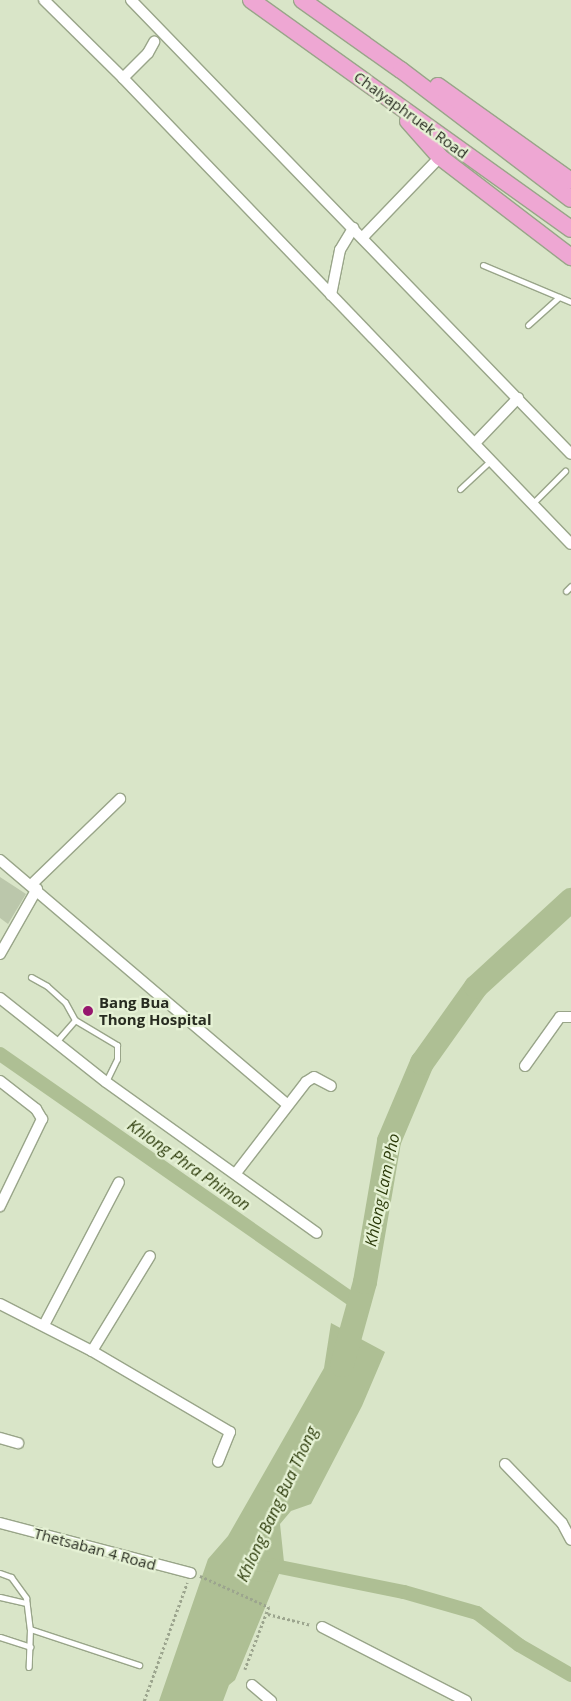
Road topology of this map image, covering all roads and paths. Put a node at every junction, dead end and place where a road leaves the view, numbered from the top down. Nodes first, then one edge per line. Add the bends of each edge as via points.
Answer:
1 (44, 0) edge
2 (131, 0) edge
3 (251, 0) edge
4 (302, 0) edge
5 (154, 42) dead end
6 (401, 70) junction
7 (123, 78) junction
8 (392, 101) junction
9 (440, 157) junction
10 (571, 181) edge
11 (571, 200) edge
12 (353, 228) junction
13 (571, 229) edge
14 (362, 238) junction
15 (571, 257) edge
16 (483, 265) dead end
17 (331, 295) junction
18 (559, 297) junction
19 (571, 302) edge
20 (528, 325) dead end
21 (518, 398) junction
22 (476, 442) junction
23 (571, 454) edge
24 (490, 460) junction
25 (565, 471) dead end
26 (460, 489) dead end
27 (532, 504) junction
28 (571, 544) edge
29 (571, 586) edge
30 (566, 591) dead end
31 (120, 799) dead end
32 (0, 860) edge
33 (34, 887) junction
34 (0, 954) edge
35 (31, 977) dead end
36 (0, 998) edge
37 (571, 1017) edge
38 (75, 1020) junction
39 (55, 1042) junction
40 (525, 1066) dead end
41 (0, 1081) edge
42 (106, 1082) junction
43 (331, 1086) dead end
44 (288, 1105) junction
45 (236, 1173) junction
46 (119, 1182) dead end
47 (0, 1206) edge
48 (317, 1233) dead end
49 (150, 1256) dead end
50 (0, 1304) edge
51 (44, 1325) junction
52 (92, 1351) junction
53 (0, 1438) edge
54 (18, 1443) dead end
55 (218, 1462) dead end
56 (505, 1464) dead end
57 (0, 1523) edge
58 (571, 1540) edge
59 (0, 1573) edge
60 (193, 1573) junction
61 (0, 1597) edge
62 (26, 1603) junction
63 (268, 1614) junction
64 (322, 1627) joint
65 (30, 1629) junction
66 (0, 1637) edge
67 (30, 1646) junction
68 (139, 1665) dead end
69 (30, 1667) dead end
70 (245, 1670) dead end
71 (252, 1685) dead end
72 (144, 1701) edge
73 (271, 1701) edge
74 (466, 1701) edge

1 - 7 street
2 - 12 street
3 - 8 main road, Chaiyaphruek Road
4 - 6 main road, Chaiyaphruek Road
5 - 7 street via 148,53
6 - 10 main road via 463,102
6 - 11 main road, Chaiyaphruek Road
7 - 17 street
8 - 9 main road
8 - 13 main road, Chaiyaphruek Road
9 - 14 street
9 - 15 main road
12 - 14 street
12 - 17 street via 340,250
14 - 21 street
16 - 18 lane
17 - 22 street
18 - 19 lane
18 - 20 lane
21 - 22 street
21 - 23 street
22 - 24 street
24 - 26 lane
24 - 27 street
25 - 27 lane
27 - 28 street
29 - 30 lane
31 - 33 street
32 - 33 street
33 - 34 street
33 - 44 street
35 - 38 lane via 65,1002
36 - 39 street
37 - 40 street via 560,1017
38 - 39 lane
38 - 42 lane via 117,1045 117,1059
39 - 42 street
41 - 47 street via 36,1109 42,1118
42 - 45 street
43 - 44 street via 311,1078
44 - 45 street
45 - 48 street
46 - 51 street
49 - 52 street
50 - 51 street
51 - 52 street
52 - 55 street via 230,1432
53 - 54 street
56 - 58 street via 562,1523
57 - 60 street, Thetsaban 4 Road
59 - 62 lane via 11,1577
60 - 63 path via 269,1607
60 - 72 path
61 - 62 lane
62 - 65 lane
63 - 64 path
63 - 70 path
64 - 74 street
65 - 67 lane
65 - 68 lane
66 - 67 lane
67 - 69 lane
71 - 73 street

